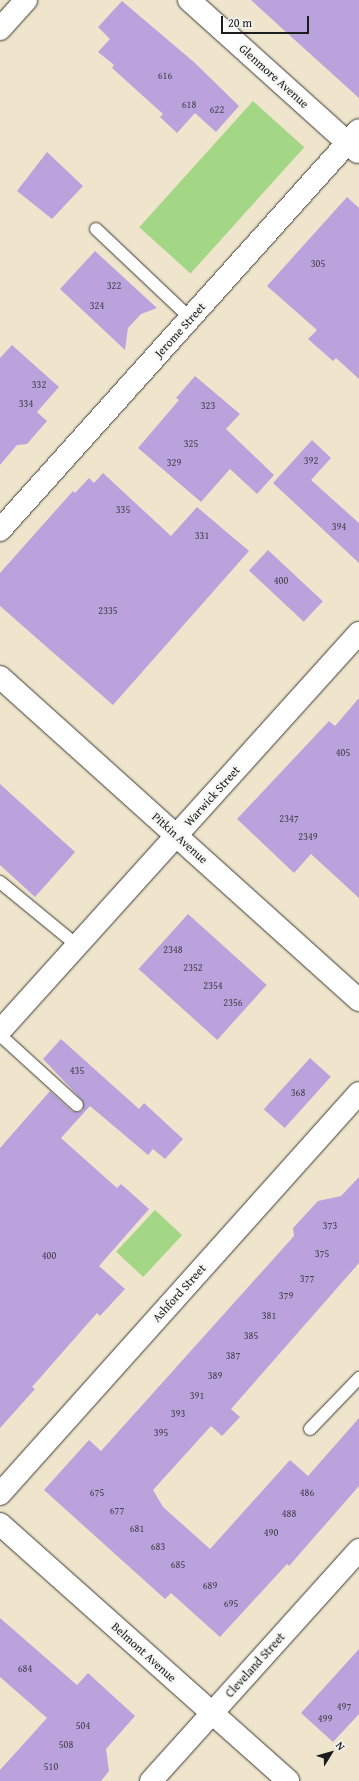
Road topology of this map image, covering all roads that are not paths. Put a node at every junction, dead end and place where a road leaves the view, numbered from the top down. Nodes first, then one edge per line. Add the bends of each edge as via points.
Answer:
1 (26, 0) edge
2 (189, 0) edge
3 (0, 29) edge
4 (355, 142) edge
5 (96, 229) dead end
6 (190, 318) junction
7 (0, 530) edge
8 (359, 633) edge
9 (0, 677) edge
10 (177, 836) junction
11 (0, 882) edge
12 (78, 946) junction
13 (359, 1000) edge
14 (0, 1031) edge
15 (0, 1035) edge
16 (359, 1093) edge
17 (76, 1105) dead end
18 (359, 1378) edge
19 (310, 1429) dead end
20 (0, 1494) edge
21 (0, 1524) edge
22 (359, 1550) edge
23 (212, 1713) junction
24 (151, 1781) edge
25 (288, 1781) edge

1 - 3 street
2 - 4 street, Glenmore Avenue
4 - 6 street, Jerome Street
5 - 6 lane
6 - 7 street, Jerome Street
8 - 10 street, Warwick Street
9 - 10 street, Pitkin Avenue
10 - 12 street, Warwick Street
10 - 13 street, Pitkin Avenue
11 - 12 lane
12 - 14 street, Warwick Street
15 - 17 lane
16 - 20 street, Ashford Street
18 - 19 lane
21 - 23 street, Belmont Avenue
22 - 23 street, Cleveland Street
23 - 24 street, Cleveland Street
23 - 25 street, Belmont Avenue

